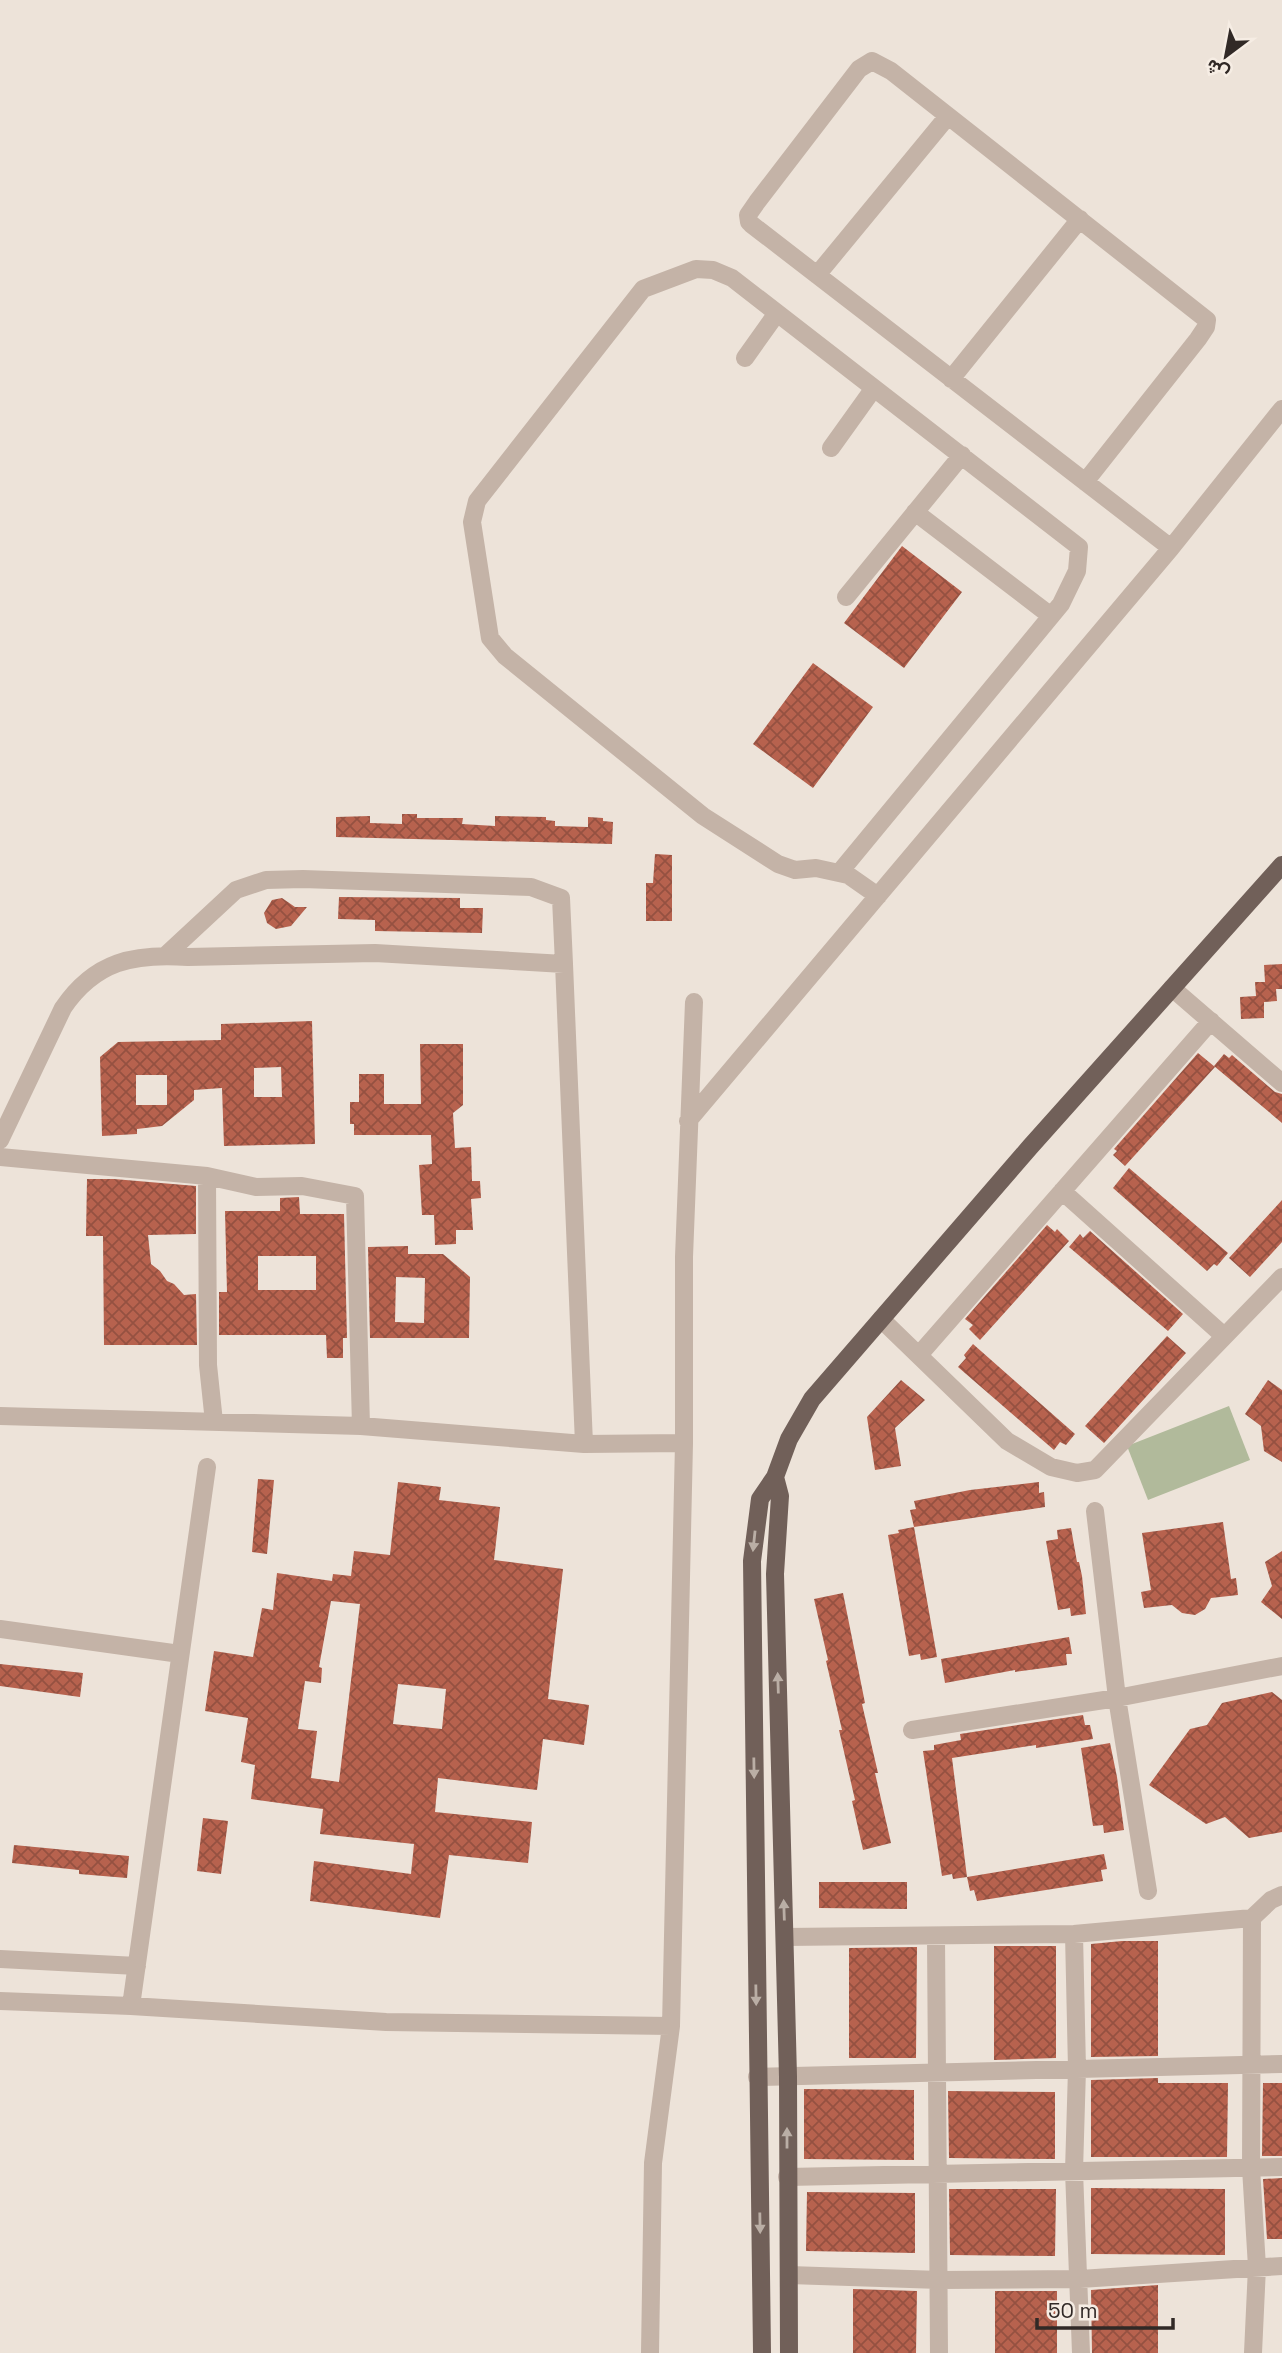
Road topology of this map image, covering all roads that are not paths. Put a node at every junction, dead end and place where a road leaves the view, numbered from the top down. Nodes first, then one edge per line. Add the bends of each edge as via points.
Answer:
1 (948, 116) junction
2 (1080, 219) junction
3 (817, 275) junction
4 (778, 313) junction
5 (745, 358) dead end
6 (951, 379) junction
7 (874, 388) junction
8 (1282, 409) edge
9 (831, 449) dead end
10 (962, 455) junction
11 (1084, 482) junction
12 (915, 512) junction
13 (1171, 548) junction
14 (846, 597) dead end
15 (1051, 616) junction
16 (1282, 865) edge
17 (839, 873) junction
18 (878, 896) junction
19 (166, 955) junction
20 (564, 964) junction
21 (1172, 988) junction
22 (694, 1002) dead end
23 (1211, 1021) junction
24 (1282, 1083) edge
25 (688, 1121) junction
26 (0, 1140) edge
27 (0, 1157) edge
28 (207, 1176) junction
29 (1062, 1191) junction
30 (1282, 1277) edge
31 (881, 1319) junction
32 (1224, 1336) junction
33 (919, 1355) junction
34 (0, 1416) edge
35 (215, 1422) junction
36 (361, 1426) junction
37 (684, 1443) junction
38 (584, 1444) junction
39 (206, 1467) dead end
40 (775, 1478) junction
41 (1095, 1511) dead end
42 (0, 1629) edge
43 (180, 1654) junction
44 (1282, 1666) edge
45 (1117, 1699) junction
46 (912, 1730) dead end
47 (1148, 1891) dead end
48 (1282, 1895) edge
49 (1252, 1919) junction
50 (1074, 1934) junction
51 (785, 1937) junction
52 (936, 1937) junction
53 (0, 1959) edge
54 (136, 1966) junction
55 (0, 2001) edge
56 (131, 2006) junction
57 (671, 2026) junction
58 (1282, 2064) edge
59 (1253, 2065) junction
60 (1077, 2069) junction
61 (937, 2071) junction
62 (757, 2077) junction
63 (788, 2077) junction
64 (1282, 2167) edge
65 (1251, 2168) junction
66 (1074, 2171) junction
67 (939, 2172) junction
68 (787, 2177) junction
69 (1282, 2266) edge
70 (1257, 2267) junction
71 (789, 2275) junction
72 (1080, 2279) junction
73 (940, 2280) junction
74 (650, 2353) edge
75 (762, 2353) edge
76 (789, 2353) edge
77 (939, 2353) edge
78 (1081, 2353) edge
79 (1253, 2353) edge

1 - 2 street
1 - 3 street
1 - 3 street via 878,63 859,69 747,218
2 - 6 street
2 - 11 street via 1208,323
3 - 6 street
4 - 5 street
4 - 7 street
4 - 17 street via 732,278 712,270 696,269 643,289 477,501 472,522 490,638 505,656 703,816 778,864
6 - 11 street
7 - 9 street
7 - 10 street
8 - 13 street
10 - 12 street
10 - 15 street via 1079,547 1077,571
11 - 13 street
12 - 14 street
12 - 15 street
13 - 18 street
15 - 17 street
16 - 21 main road
17 - 18 street
18 - 25 street
19 - 20 street via 375,953
19 - 20 street via 236,890 266,880 303,879 531,887 561,898
19 - 26 street via 119,961 74,991
20 - 38 street
21 - 23 street
21 - 31 main road
22 - 25 street
23 - 24 street
23 - 29 street
25 - 37 street
27 - 28 street
28 - 35 street via 208,1365
28 - 36 street via 256,1187 302,1186 355,1196
29 - 32 street
29 - 33 street
30 - 32 street
31 - 33 street
31 - 40 main road via 812,1399 789,1439
32 - 33 street via 1095,1470 1077,1473 1051,1467 1007,1441
34 - 35 street
35 - 36 street
36 - 38 street
37 - 38 street
37 - 57 street
39 - 43 street
51 -> 40 main road via 775,1574 780,1496
40 -> 62 main road via 760,1499 752,1561
41 - 45 street
42 - 43 street
43 - 54 street
44 - 45 street
45 - 46 street
45 - 47 street
48 - 49 street
49 - 50 street
49 - 59 street
50 - 52 street
50 - 60 street
51 - 52 street
51 - 63 main road
52 - 61 street
53 - 54 street
54 - 56 street
55 - 56 street
56 - 57 street via 387,2022
57 - 74 street via 653,2163
58 - 59 street
59 - 60 street
59 - 65 street
60 - 61 street
60 - 66 street
61 - 63 street
61 - 67 street
62 - 63 street
62 -> 75 main road
68 -> 63 main road
64 - 65 street
65 - 66 street
65 - 70 street
66 - 67 street
66 - 72 street
67 - 68 street
67 - 73 street
68 - 71 main road
69 - 70 street
70 - 72 street
70 - 79 street
71 - 73 street
71 - 76 main road
72 - 73 street
72 - 78 street
73 - 77 street

